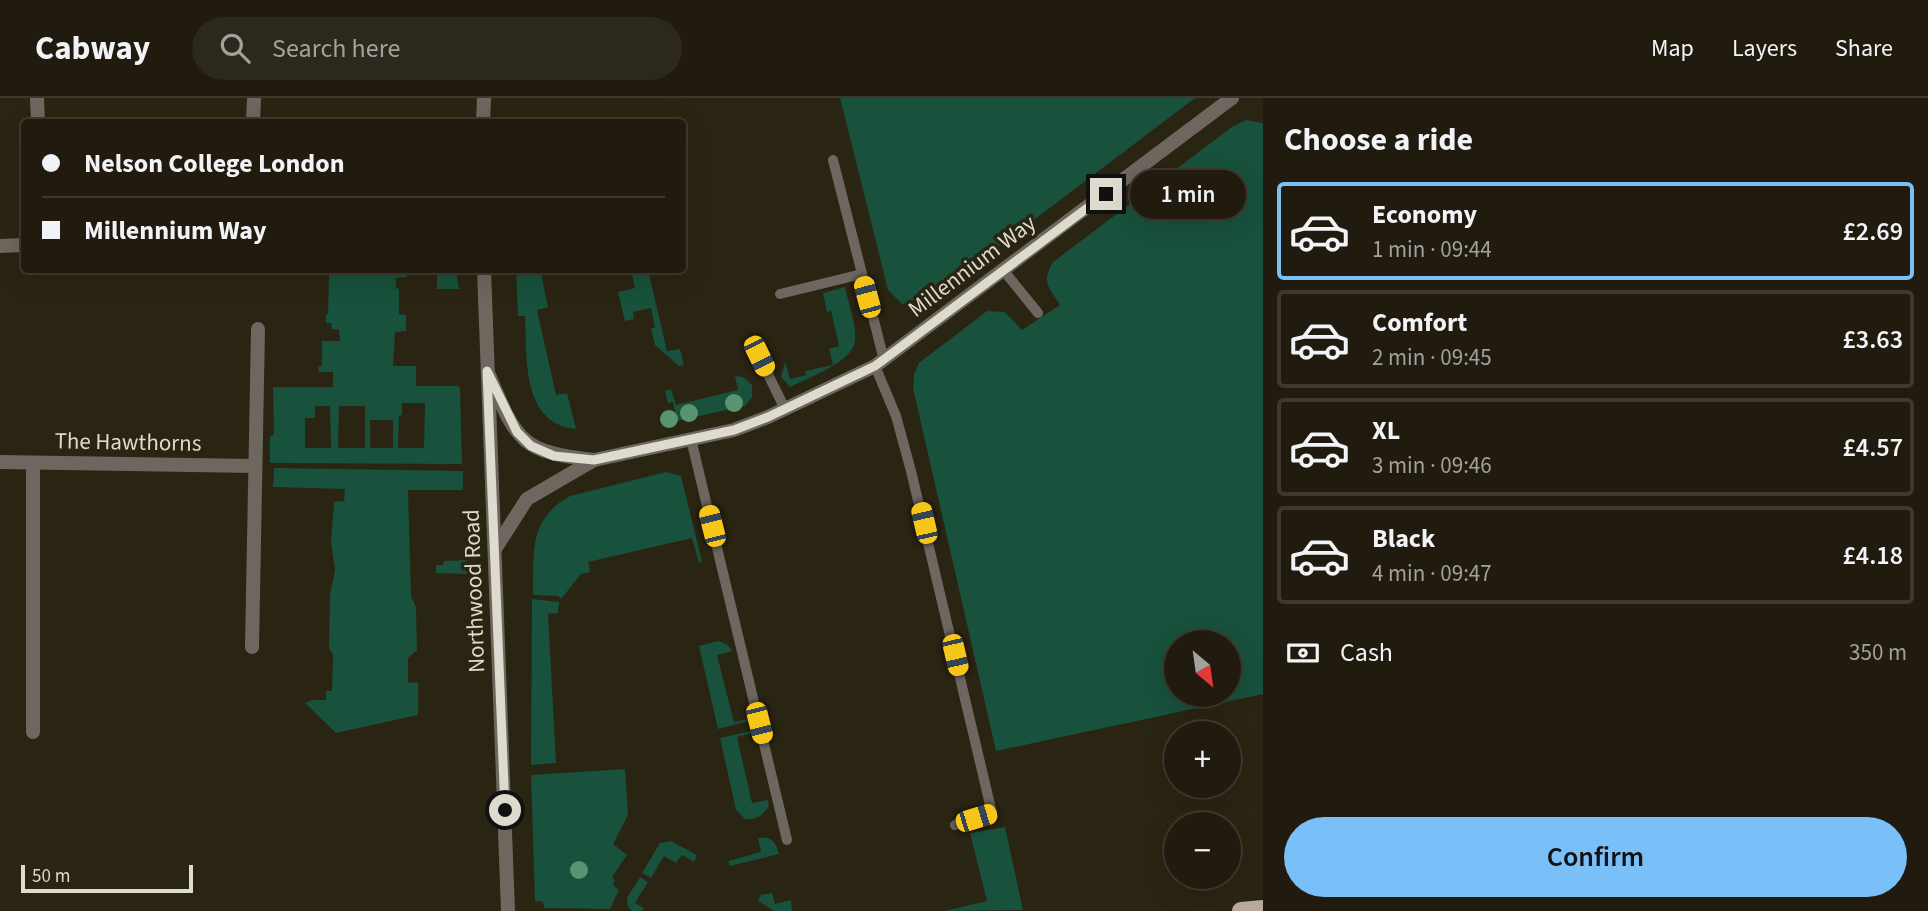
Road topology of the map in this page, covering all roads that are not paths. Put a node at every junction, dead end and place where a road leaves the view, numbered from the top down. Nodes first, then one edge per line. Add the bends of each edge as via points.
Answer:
1 (37, 98) edge
2 (254, 98) edge
3 (484, 98) edge
4 (1233, 98) edge
5 (38, 119) edge
6 (253, 119) edge
7 (483, 119) edge
8 (833, 160) dead end
9 (21, 245) edge
10 (0, 246) edge
11 (1004, 271) junction
12 (484, 273) edge
13 (862, 274) junction
14 (780, 294) dead end
15 (1038, 313) dead end
16 (258, 329) dead end
17 (759, 356) dead end
18 (880, 363) junction
19 (487, 371) junction
20 (785, 409) junction
21 (691, 439) junction
22 (594, 460) junction
23 (0, 462) edge
24 (33, 463) junction
25 (254, 466) junction
26 (495, 549) junction
27 (252, 647) dead end
28 (33, 732) dead end
29 (954, 825) dead end
30 (787, 839) dead end
31 (1263, 909) edge
32 (508, 911) edge
33 (1241, 911) edge

1 - 5 street
2 - 6 street
3 - 7 street
4 - 11 street, Millennium Way
8 - 13 lane
9 - 10 street
11 - 15 lane
11 - 18 street, Millennium Way
12 - 19 street, Northwood Road
13 - 14 lane
13 - 18 lane
16 - 25 street
17 - 20 lane
18 - 20 street, Millennium Way
18 - 29 lane via 911,471 992,813
19 - 22 street, Millennium Way via 517,432 531,446 554,456
19 - 26 street, Northwood Road
20 - 21 street, Millennium Way via 734,430
21 - 22 street, Millennium Way
21 - 30 lane
22 - 26 street, Millennium Way via 527,499
23 - 24 street, The Hawthorns
24 - 25 street, The Hawthorns
24 - 28 street
25 - 27 street
26 - 32 street, Northwood Road
31 - 33 main road

